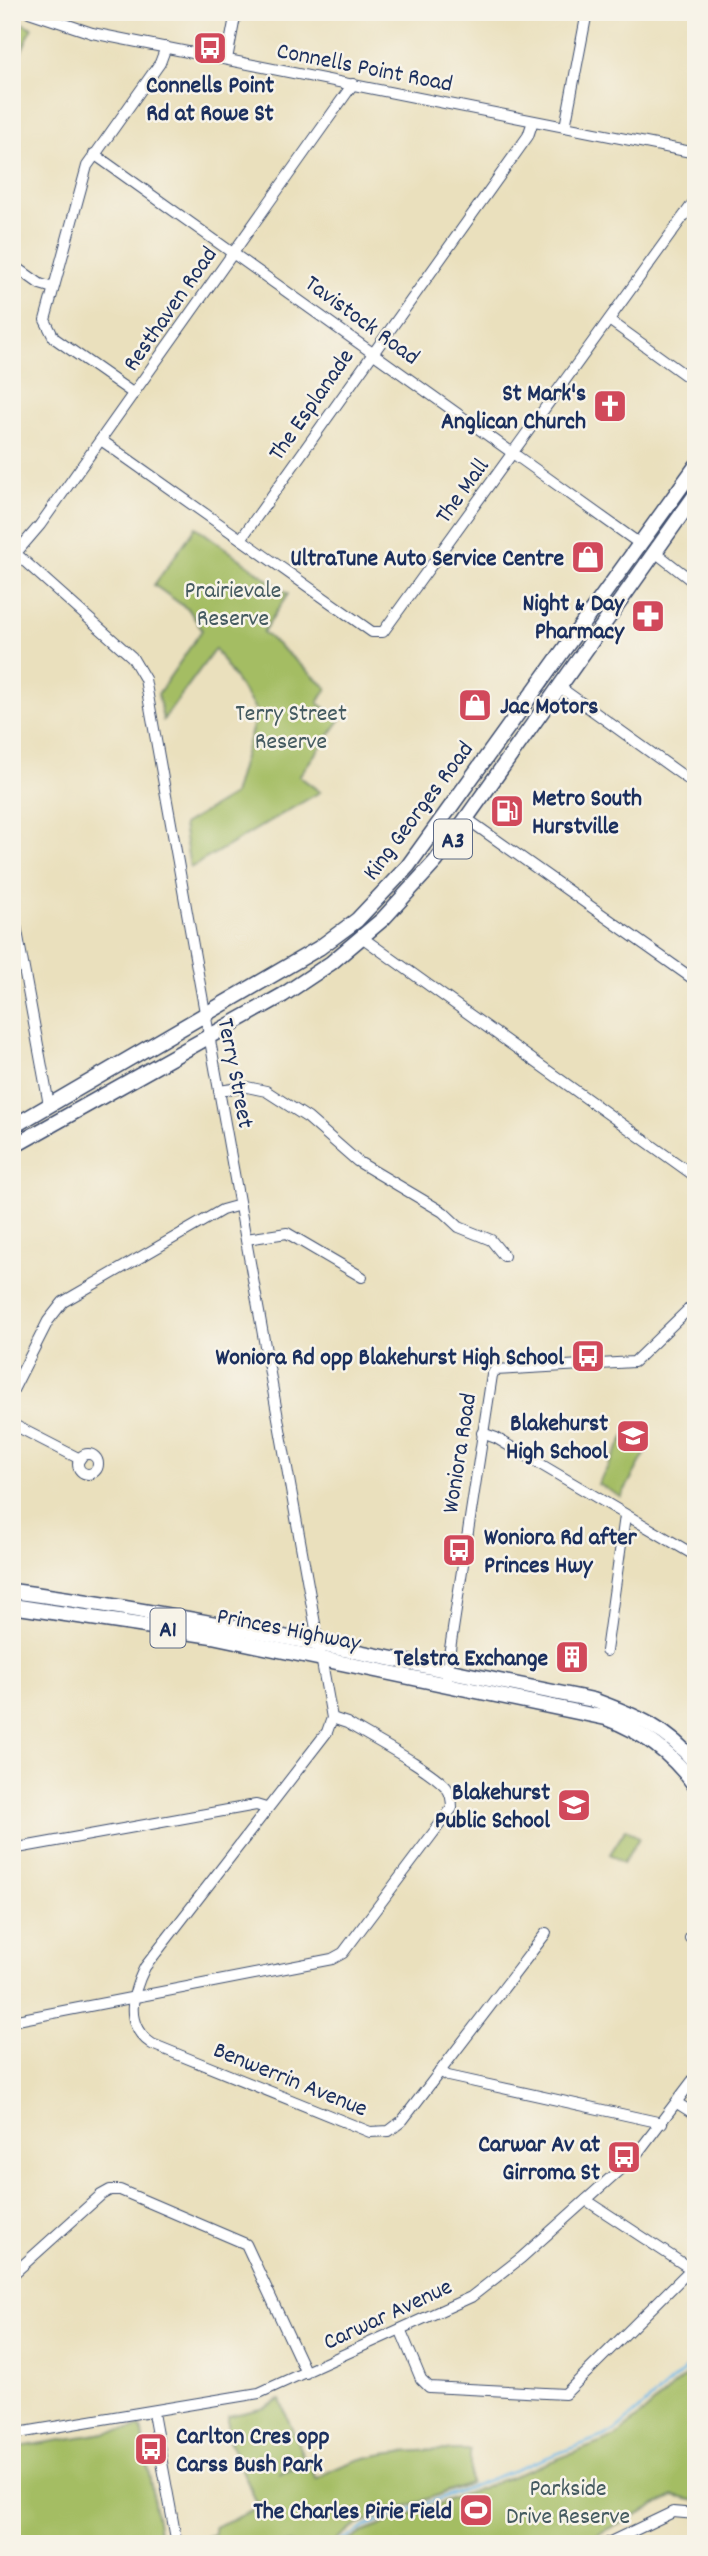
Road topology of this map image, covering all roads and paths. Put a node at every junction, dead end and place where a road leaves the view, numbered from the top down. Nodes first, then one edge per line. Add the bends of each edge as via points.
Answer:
1 (29, 12) edge
2 (236, 12) edge
3 (587, 12) edge
4 (166, 47) junction
5 (227, 60) junction
6 (353, 84) junction
7 (533, 121) junction
8 (565, 127) junction
9 (696, 153) edge
10 (94, 154) junction
11 (696, 199) edge
12 (233, 253) junction
13 (12, 264) edge
14 (53, 288) junction
15 (609, 320) junction
16 (372, 352) junction
17 (696, 383) edge
18 (134, 394) junction
19 (101, 440) junction
20 (513, 454) junction
21 (696, 466) edge
22 (696, 494) edge
23 (241, 538) junction
24 (640, 544) junction
25 (14, 552) edge
26 (654, 552) junction
27 (696, 584) edge
28 (563, 651) junction
29 (561, 688) junction
30 (512, 721) junction
31 (696, 785) edge
32 (467, 819) junction
33 (12, 904) edge
34 (363, 938) junction
35 (696, 981) edge
36 (204, 1016) junction
37 (209, 1036) junction
38 (219, 1091) junction
39 (49, 1105) junction
40 (12, 1127) edge
41 (12, 1147) edge
42 (696, 1177) edge
43 (240, 1205) junction
44 (246, 1239) junction
45 (504, 1256) dead end
46 (362, 1277) dead end
47 (696, 1301) edge
48 (12, 1392) edge
49 (12, 1424) edge
50 (482, 1433) junction
51 (80, 1459) dead end
52 (625, 1516) junction
53 (696, 1556) edge
54 (12, 1591) edge
55 (12, 1606) edge
56 (318, 1641) junction
57 (606, 1651) dead end
58 (321, 1658) junction
59 (446, 1677) junction
60 (332, 1718) junction
61 (696, 1764) edge
62 (696, 1787) edge
63 (266, 1808) junction
64 (12, 1849) edge
65 (546, 1933) dead end
66 (133, 1996) junction
67 (12, 2021) edge
68 (440, 2071) junction
69 (696, 2076) edge
70 (677, 2103) junction
71 (696, 2115) edge
72 (662, 2123) junction
73 (586, 2200) junction
74 (693, 2271) edge
75 (12, 2275) edge
76 (401, 2330) junction
77 (306, 2373) junction
78 (153, 2413) junction
79 (12, 2434) edge
80 (696, 2514) edge
81 (177, 2544) edge
82 (606, 2544) edge

1 - 4 street, Connells Point Road via 76,29
2 - 5 street
3 - 8 street
4 - 5 street, Connells Point Road
4 - 10 street via 160,63
5 - 6 street, Connells Point Road
6 - 7 street, Connells Point Road
6 - 12 street, Resthaven Road
7 - 8 street, Connells Point Road
7 - 16 street, The Esplanade via 528,136
8 - 9 street, Connells Point Road
10 - 12 street, Tavistock Road
10 - 14 street via 84,174
11 - 15 street, The Mall
12 - 16 street, Tavistock Road
12 - 18 street, Resthaven Road
13 - 14 street via 40,285
14 - 18 street via 45,320 49,333
15 - 17 street
15 - 20 street, The Mall
16 - 20 street, Tavistock Road
16 - 23 street, The Esplanade
18 - 19 street, Resthaven Road
19 - 23 street
19 - 25 street, Resthaven Road via 33,534
20 - 23 street, The Mall via 381,633 372,632
20 - 24 street, Tavistock Road
21 - 24 highway, King Georges Road / A3
22 - 26 highway, King Georges Road / A3
24 - 28 highway, King Georges Road / A3
25 - 36 street, Terry Street via 142,671
26 - 27 street
26 - 29 highway, King Georges Road / A3
28 - 29 highway
28 - 30 highway, King Georges Road / A3
29 - 30 highway via 544,692 527,715
29 - 31 street
29 - 32 highway, King Georges Road / A3
30 - 36 highway, King Georges Road / A3 via 408,866 357,920
32 - 34 highway, King Georges Road / A3 via 414,887
32 - 35 street
33 - 39 street
34 - 37 highway, King Georges Road / A3 via 283,995
34 - 42 street
36 - 37 street, Terry Street
36 - 39 highway, King Georges Road / A3
37 - 38 street, Terry Street
37 - 41 highway, King Georges Road / A3
38 - 43 street, Terry Street
38 - 45 street via 247,1087 266,1091 308,1118 357,1161 443,1212 459,1227 491,1240
39 - 40 highway, King Georges Road / A3
43 - 44 street, Terry Street
43 - 48 street via 222,1210 63,1302 48,1321
44 - 46 street via 287,1233
44 - 56 street, Terry Street
47 - 50 street, Woniora Road via 634,1362 495,1370
49 - 51 street
50 - 52 street
50 - 59 street, Woniora Road
52 - 53 street
52 - 57 street
54 - 56 highway, Princes Highway / A1
55 - 58 highway, Princes Highway / A1 via 118,1619
56 - 58 street, Terry Street
56 - 59 highway, Princes Highway / A1
58 - 59 highway, Princes Highway / A1
58 - 60 street, Terry Street
59 - 61 highway, Princes Highway / A1 via 593,1700 630,1713 673,1739
59 - 62 highway, Princes Highway / A1 via 617,1723 662,1748
60 - 63 street via 327,1732
60 - 66 street via 347,1723 447,1788 452,1808 341,1955
63 - 64 street via 256,1805
63 - 66 street via 145,1967
65 - 68 street, Benwerrin Avenue
66 - 67 street
66 - 68 street, Benwerrin Avenue via 135,2024 152,2044 370,2132 394,2129
68 - 72 street
69 - 70 street, Carwar Avenue
70 - 71 street
70 - 72 street, Carwar Avenue
72 - 73 street, Carwar Avenue via 636,2155
73 - 74 street
73 - 76 street, Carwar Avenue via 480,2292
74 - 76 street via 565,2394 429,2387
75 - 77 street via 101,2195 120,2190 243,2241
76 - 77 street, Carwar Avenue
77 - 78 street, Carwar Avenue via 259,2393
78 - 79 street, Carwar Avenue
78 - 81 street
80 - 82 street via 673,2512

